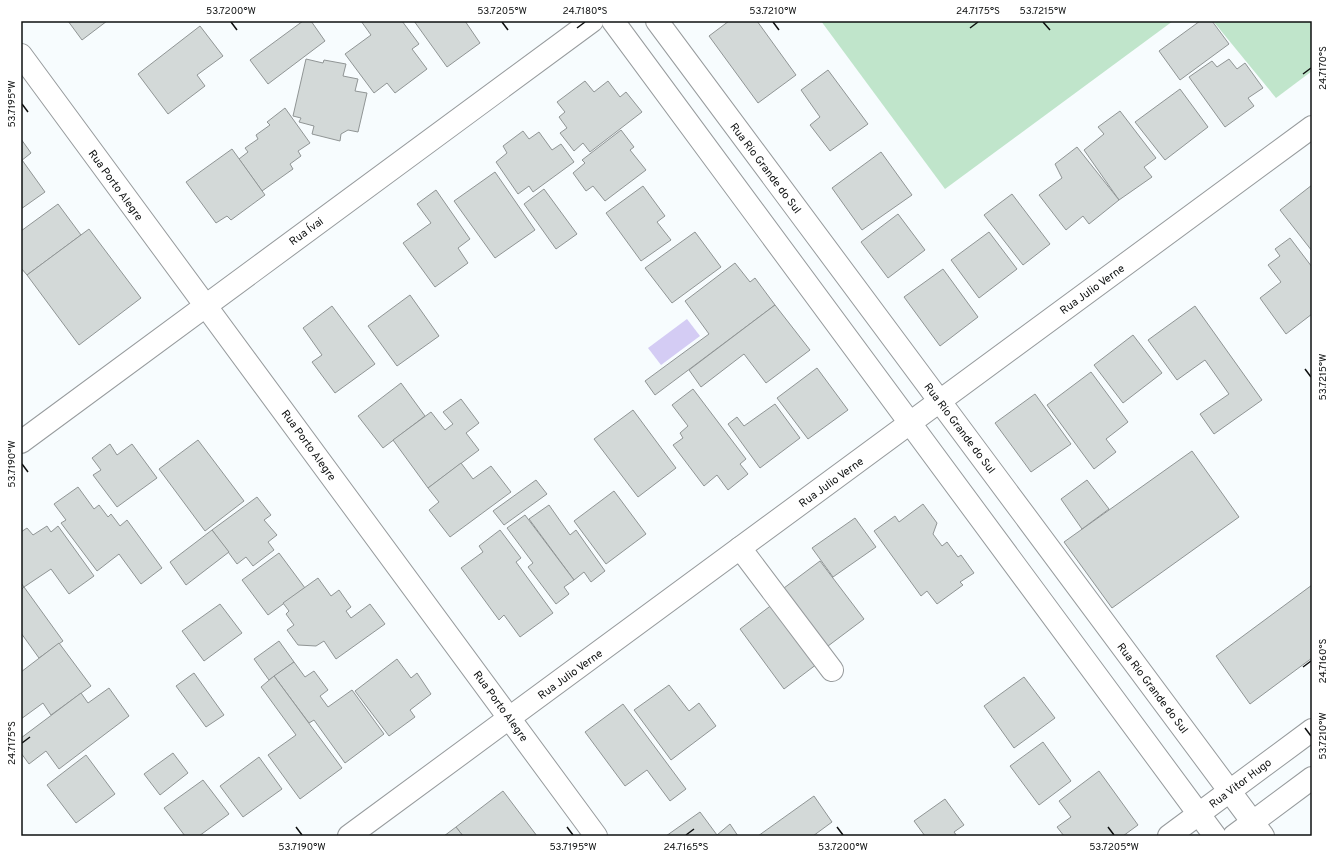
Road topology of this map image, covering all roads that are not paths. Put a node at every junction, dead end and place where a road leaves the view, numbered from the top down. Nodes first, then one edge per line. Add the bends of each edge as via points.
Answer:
1 (592, 21) edge
2 (613, 21) edge
3 (657, 21) edge
4 (21, 55) edge
5 (1312, 127) edge
6 (206, 305) junction
7 (940, 401) junction
8 (910, 423) junction
9 (21, 442) edge
10 (740, 548) junction
11 (832, 670) dead end
12 (509, 718) junction
13 (1312, 730) edge
14 (1312, 778) edge
15 (1230, 791) junction
16 (1199, 814) junction
17 (1258, 829) edge
18 (349, 836) edge
19 (596, 836) edge
20 (1169, 836) edge
21 (1215, 836) edge
22 (1234, 836) edge

1 - 6 street, Rua Ívai
2 - 8 street
3 - 7 street, Rua Rio Grande do Sul
4 - 6 street, Rua Porto Alegre
5 - 7 street, Rua Julio Verne
6 - 9 street, Rua Ívai
6 - 12 street, Rua Porto Alegre
7 - 8 street, Rua Julio Verne
7 - 15 street, Rua Rio Grande do Sul
8 - 10 street, Rua Julio Verne
8 - 16 street
10 - 11 street
10 - 12 street, Rua Julio Verne
12 - 18 street, Rua Julio Verne
12 - 19 street, Rua Porto Alegre
13 - 15 street, Rua Vitor Hugo
14 - 17 street
15 - 16 street, Rua Vitor Hugo
15 - 17 street, Rua Rio Grande do Sul
16 - 20 street, Rua Vitor Hugo
16 - 21 street
17 - 22 street

